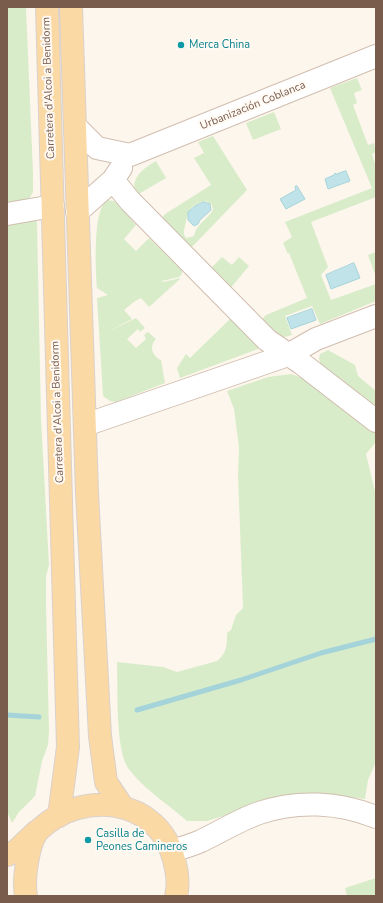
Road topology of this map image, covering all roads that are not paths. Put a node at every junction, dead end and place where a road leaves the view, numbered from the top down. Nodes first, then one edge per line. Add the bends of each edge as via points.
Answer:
1 (46, 7) edge
2 (71, 7) edge
3 (376, 56) edge
4 (75, 126) junction
5 (130, 155) junction
6 (113, 180) junction
7 (52, 206) junction
8 (77, 212) junction
9 (7, 214) edge
10 (376, 316) edge
11 (288, 356) junction
12 (376, 421) edge
13 (85, 426) junction
14 (122, 806) junction
15 (59, 816) junction
16 (376, 817) edge
17 (38, 830) junction
18 (172, 851) junction
19 (7, 855) edge
20 (7, 886) edge
21 (18, 896) edge
22 (26, 896) edge
23 (176, 896) edge

1 - 7 main road, Carretera d'Alcoi a Benidorm
2 - 4 main road
3 - 5 street, Urbanización Coblanca
4 - 5 street via 97,148
4 - 8 main road
5 - 6 street
6 - 8 street
6 - 11 street via 130,201 267,340
7 - 9 street
7 - 15 main road, Carretera d'Alcoi a Benidorm via 68,747
8 - 13 main road
10 - 11 street via 316,339
11 - 12 street via 301,363
11 - 13 street
13 - 14 main road via 100,736 106,782
14 - 15 main road via 100,804 79,807
14 - 18 main road via 143,816 160,831
15 - 17 main road
16 - 18 street via 355,808 330,805 284,806 258,813 200,841
17 - 19 main road via 16,851
17 - 22 main road via 26,865
18 - 23 main road via 177,872
20 - 21 main road

